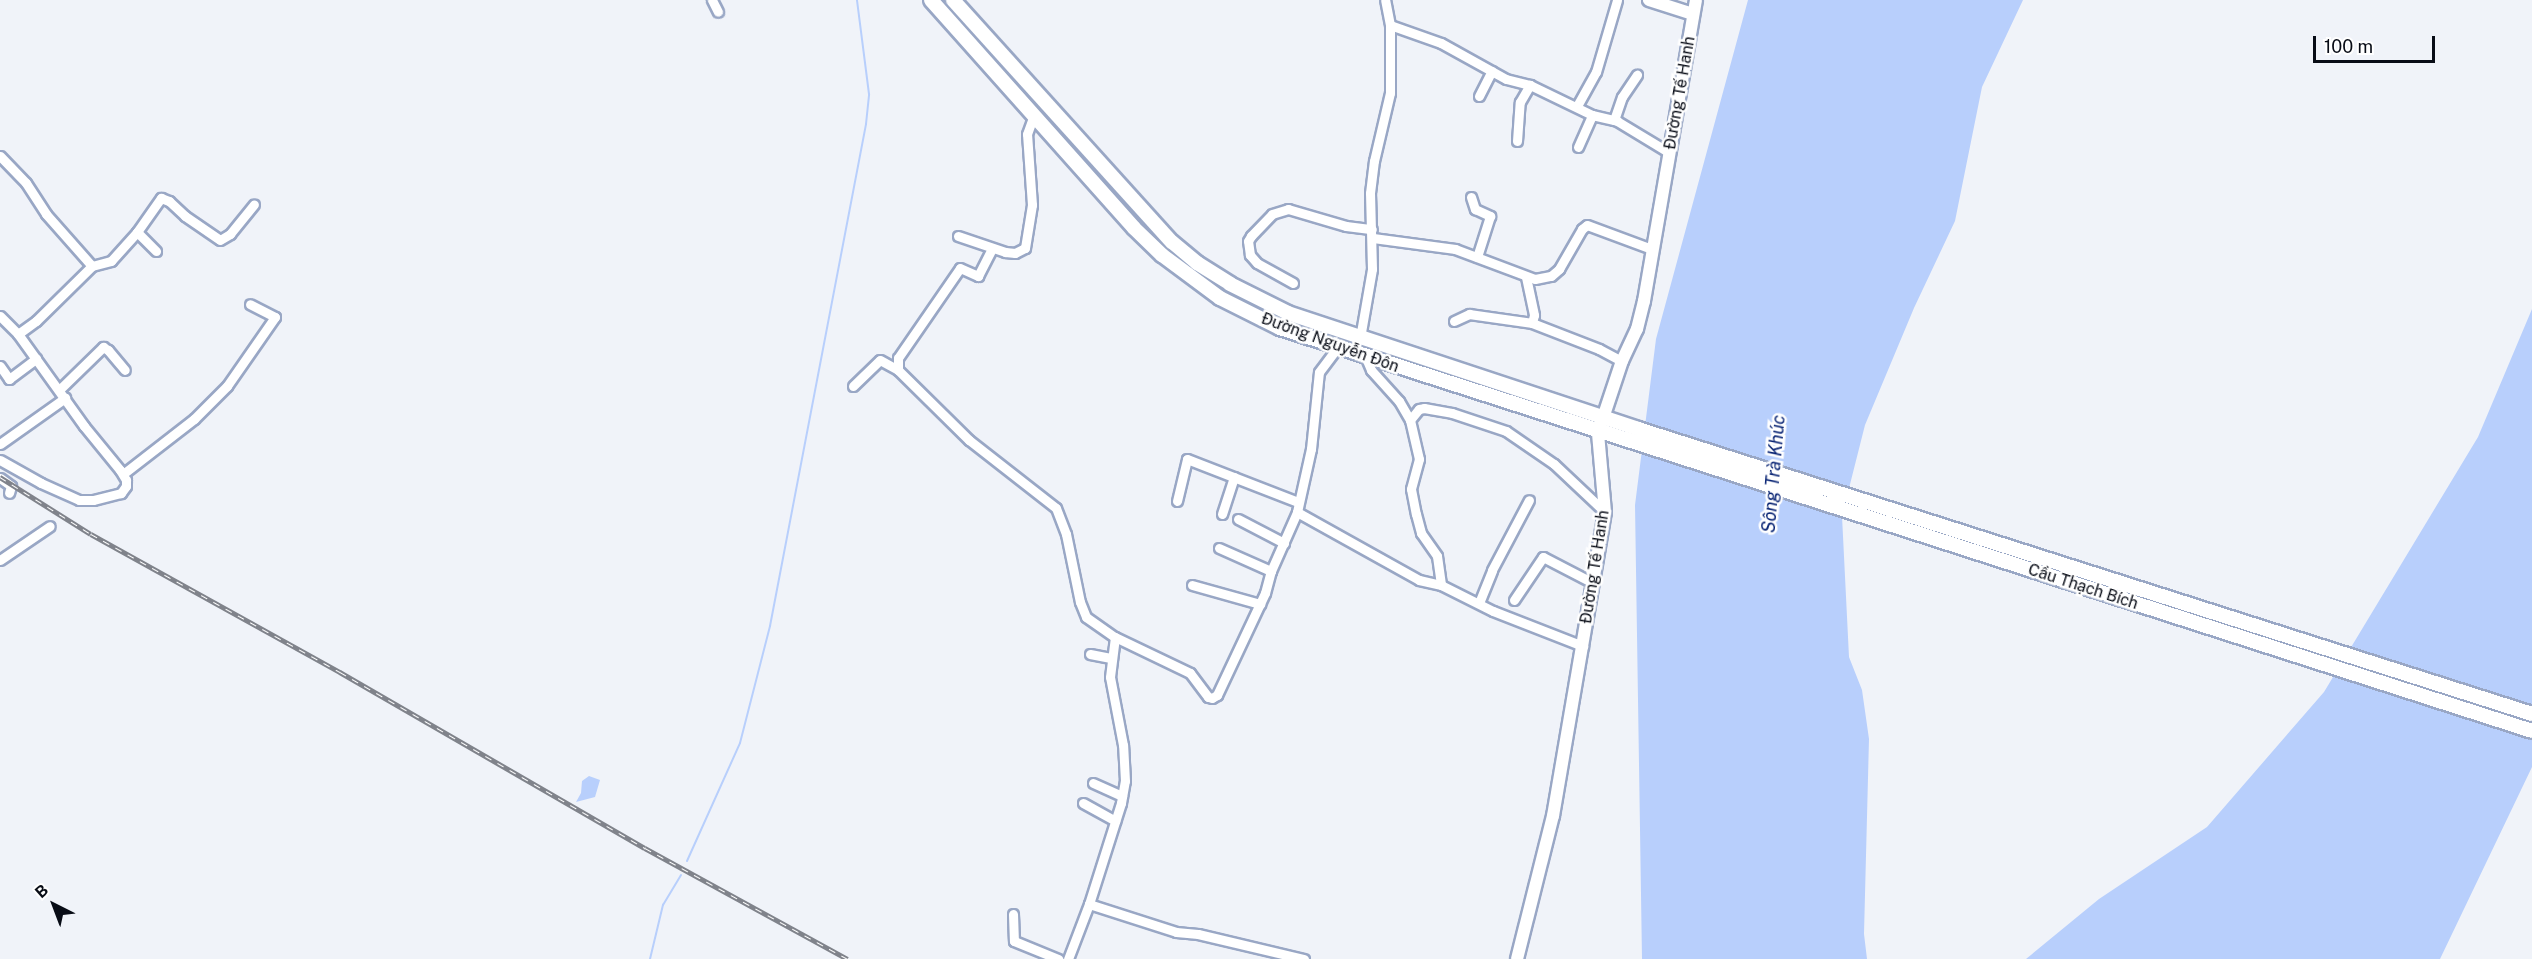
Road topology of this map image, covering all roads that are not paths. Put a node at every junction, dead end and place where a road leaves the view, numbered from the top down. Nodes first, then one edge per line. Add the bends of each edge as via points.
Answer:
1 (712, 0) edge
2 (931, 0) edge
3 (953, 0) edge
4 (1385, 0) edge
5 (1617, 0) edge
6 (1649, 0) edge
7 (1696, 0) edge
8 (718, 12) dead end
9 (1693, 15) junction
10 (1390, 25) junction
11 (1492, 71) junction
12 (1638, 75) dead end
13 (1530, 85) junction
14 (1479, 96) dead end
15 (1577, 106) junction
16 (1034, 115) junction
17 (1592, 116) junction
18 (1614, 120) junction
19 (1517, 141) dead end
20 (1578, 147) dead end
21 (1670, 153) junction
22 (0, 156) edge
23 (1471, 197) dead end
24 (254, 204) dead end
25 (137, 232) junction
26 (1372, 234) junction
27 (958, 236) dead end
28 (992, 248) junction
29 (1652, 249) junction
30 (156, 251) dead end
31 (1477, 257) junction
32 (92, 266) junction
33 (1526, 277) junction
34 (1293, 283) dead end
35 (250, 304) dead end
36 (0, 316) edge
37 (1454, 321) dead end
38 (1532, 323) junction
39 (18, 334) junction
40 (1366, 340) junction
41 (1337, 348) junction
42 (1366, 358) junction
43 (36, 359) junction
44 (1622, 361) junction
45 (0, 366) edge
46 (125, 370) dead end
47 (898, 370) junction
48 (853, 386) dead end
49 (58, 390) junction
50 (65, 398) junction
51 (1603, 418) junction
52 (1410, 420) junction
53 (1638, 429) joint
54 (1598, 433) junction
55 (0, 444) edge
56 (1634, 444) joint
57 (0, 460) edge
58 (123, 474) junction
59 (1234, 477) junction
60 (0, 478) edge
61 (9, 493) dead end
62 (1529, 500) dead end
63 (1177, 501) dead end
64 (1298, 502) junction
65 (1297, 512) junction
66 (1605, 512) junction
67 (1222, 514) dead end
68 (1238, 519) dead end
69 (50, 526) dead end
70 (1284, 543) junction
71 (1219, 548) dead end
72 (0, 560) edge
73 (1271, 571) junction
74 (1593, 583) junction
75 (1192, 585) dead end
76 (1442, 585) junction
77 (1514, 600) dead end
78 (1479, 603) junction
79 (1260, 604) junction
80 (1115, 637) junction
81 (1583, 646) junction
82 (1090, 654) dead end
83 (1111, 658) junction
84 (2532, 714) edge
85 (2532, 731) edge
86 (1093, 783) dead end
87 (1122, 796) junction
88 (1083, 803) dead end
89 (1115, 821) junction
90 (1089, 904) junction
91 (1013, 914) dead end
92 (1058, 959) edge
93 (1068, 959) edge
94 (1304, 959) edge
95 (1517, 959) edge

1 - 8 street
2 - 16 main road, Đường Nguyễn Đôn
3 - 40 main road, Đường Nguyễn Đôn via 1183,252 1255,298
4 - 10 street
5 - 15 street via 1596,72
6 - 9 street
7 - 9 street, Đường Tế Hanh
9 - 21 street, Đường Tế Hanh
10 - 11 street via 1451,48
10 - 26 street via 1390,93 1374,161
11 - 13 street
11 - 14 street
12 - 18 street via 1622,96
13 - 15 street
13 - 19 street via 1520,102
15 - 17 street
16 - 28 street via 1027,134 1032,205 1027,245 1015,253
16 - 41 main road, Đường Nguyễn Đôn via 1134,228 1190,278 1255,316
17 - 18 street
17 - 20 street
18 - 21 street
21 - 29 street, Đường Tế Hanh
22 - 32 street
23 - 31 street via 1475,208 1490,216
24 - 25 street via 230,234 220,240 162,198
25 - 30 street
25 - 32 street via 111,261
26 - 31 street via 1455,249
26 - 34 street via 1288,209 1272,214 1248,241 1250,255
26 - 40 street
27 - 28 street
28 - 47 street via 978,276 960,268 898,358
29 - 33 street via 1587,225 1551,276
29 - 44 street, Đường Tế Hanh via 1636,329
31 - 33 street
32 - 39 street
33 - 38 street via 1534,315
35 - 58 street via 275,317 227,386 194,419
36 - 39 street
37 - 38 street via 1469,315
38 - 44 street
39 - 43 street
40 - 42 street
40 - 51 main road, Đường Nguyễn Đôn
41 - 42 main road, Đường Nguyễn Đôn
41 - 64 street via 1319,372 1311,449
42 - 52 street
42 - 54 main road, Đường Nguyễn Đôn
43 - 45 street via 9,379
43 - 49 street
44 - 51 street, Đường Tế Hanh
46 - 49 street via 103,347
47 - 48 street via 880,360
47 - 80 street via 969,440 1056,508 1066,534 1083,614
49 - 50 street
50 - 55 street
50 - 58 street
51 - 53 main road, Đường Nguyễn Đôn
51 - 54 street, Đường Tế Hanh
52 - 66 street via 1417,410 1424,408 1506,431 1554,464
52 - 76 street via 1419,459 1411,489 1421,533 1437,556
53 - 84 main road, Cầu Thạch Bích
54 - 56 main road, Đường Nguyễn Đôn
54 - 66 street, Đường Tế Hanh
56 - 85 main road, Cầu Thạch Bích
57 - 58 street via 79,500 121,493 126,486
59 - 63 street via 1187,459
59 - 64 street
59 - 67 street
60 - 61 street via 11,486
62 - 78 street
64 - 65 street
65 - 70 street
65 - 76 street via 1419,580
66 - 74 street, Đường Tế Hanh
68 - 70 street
69 - 72 street
70 - 73 street
71 - 73 street
73 - 79 street
74 - 77 street via 1543,557
74 - 81 street, Đường Tế Hanh
75 - 79 street
76 - 78 street
78 - 81 street
79 - 80 street via 1212,698 1190,673
80 - 83 street
81 - 95 street, Đường Tế Hanh via 1553,816
82 - 83 street
83 - 87 street via 1110,677 1123,745
86 - 87 street
87 - 89 street
88 - 89 street
89 - 90 street
90 - 93 street
90 - 94 street via 1176,932
91 - 92 street via 1014,941

